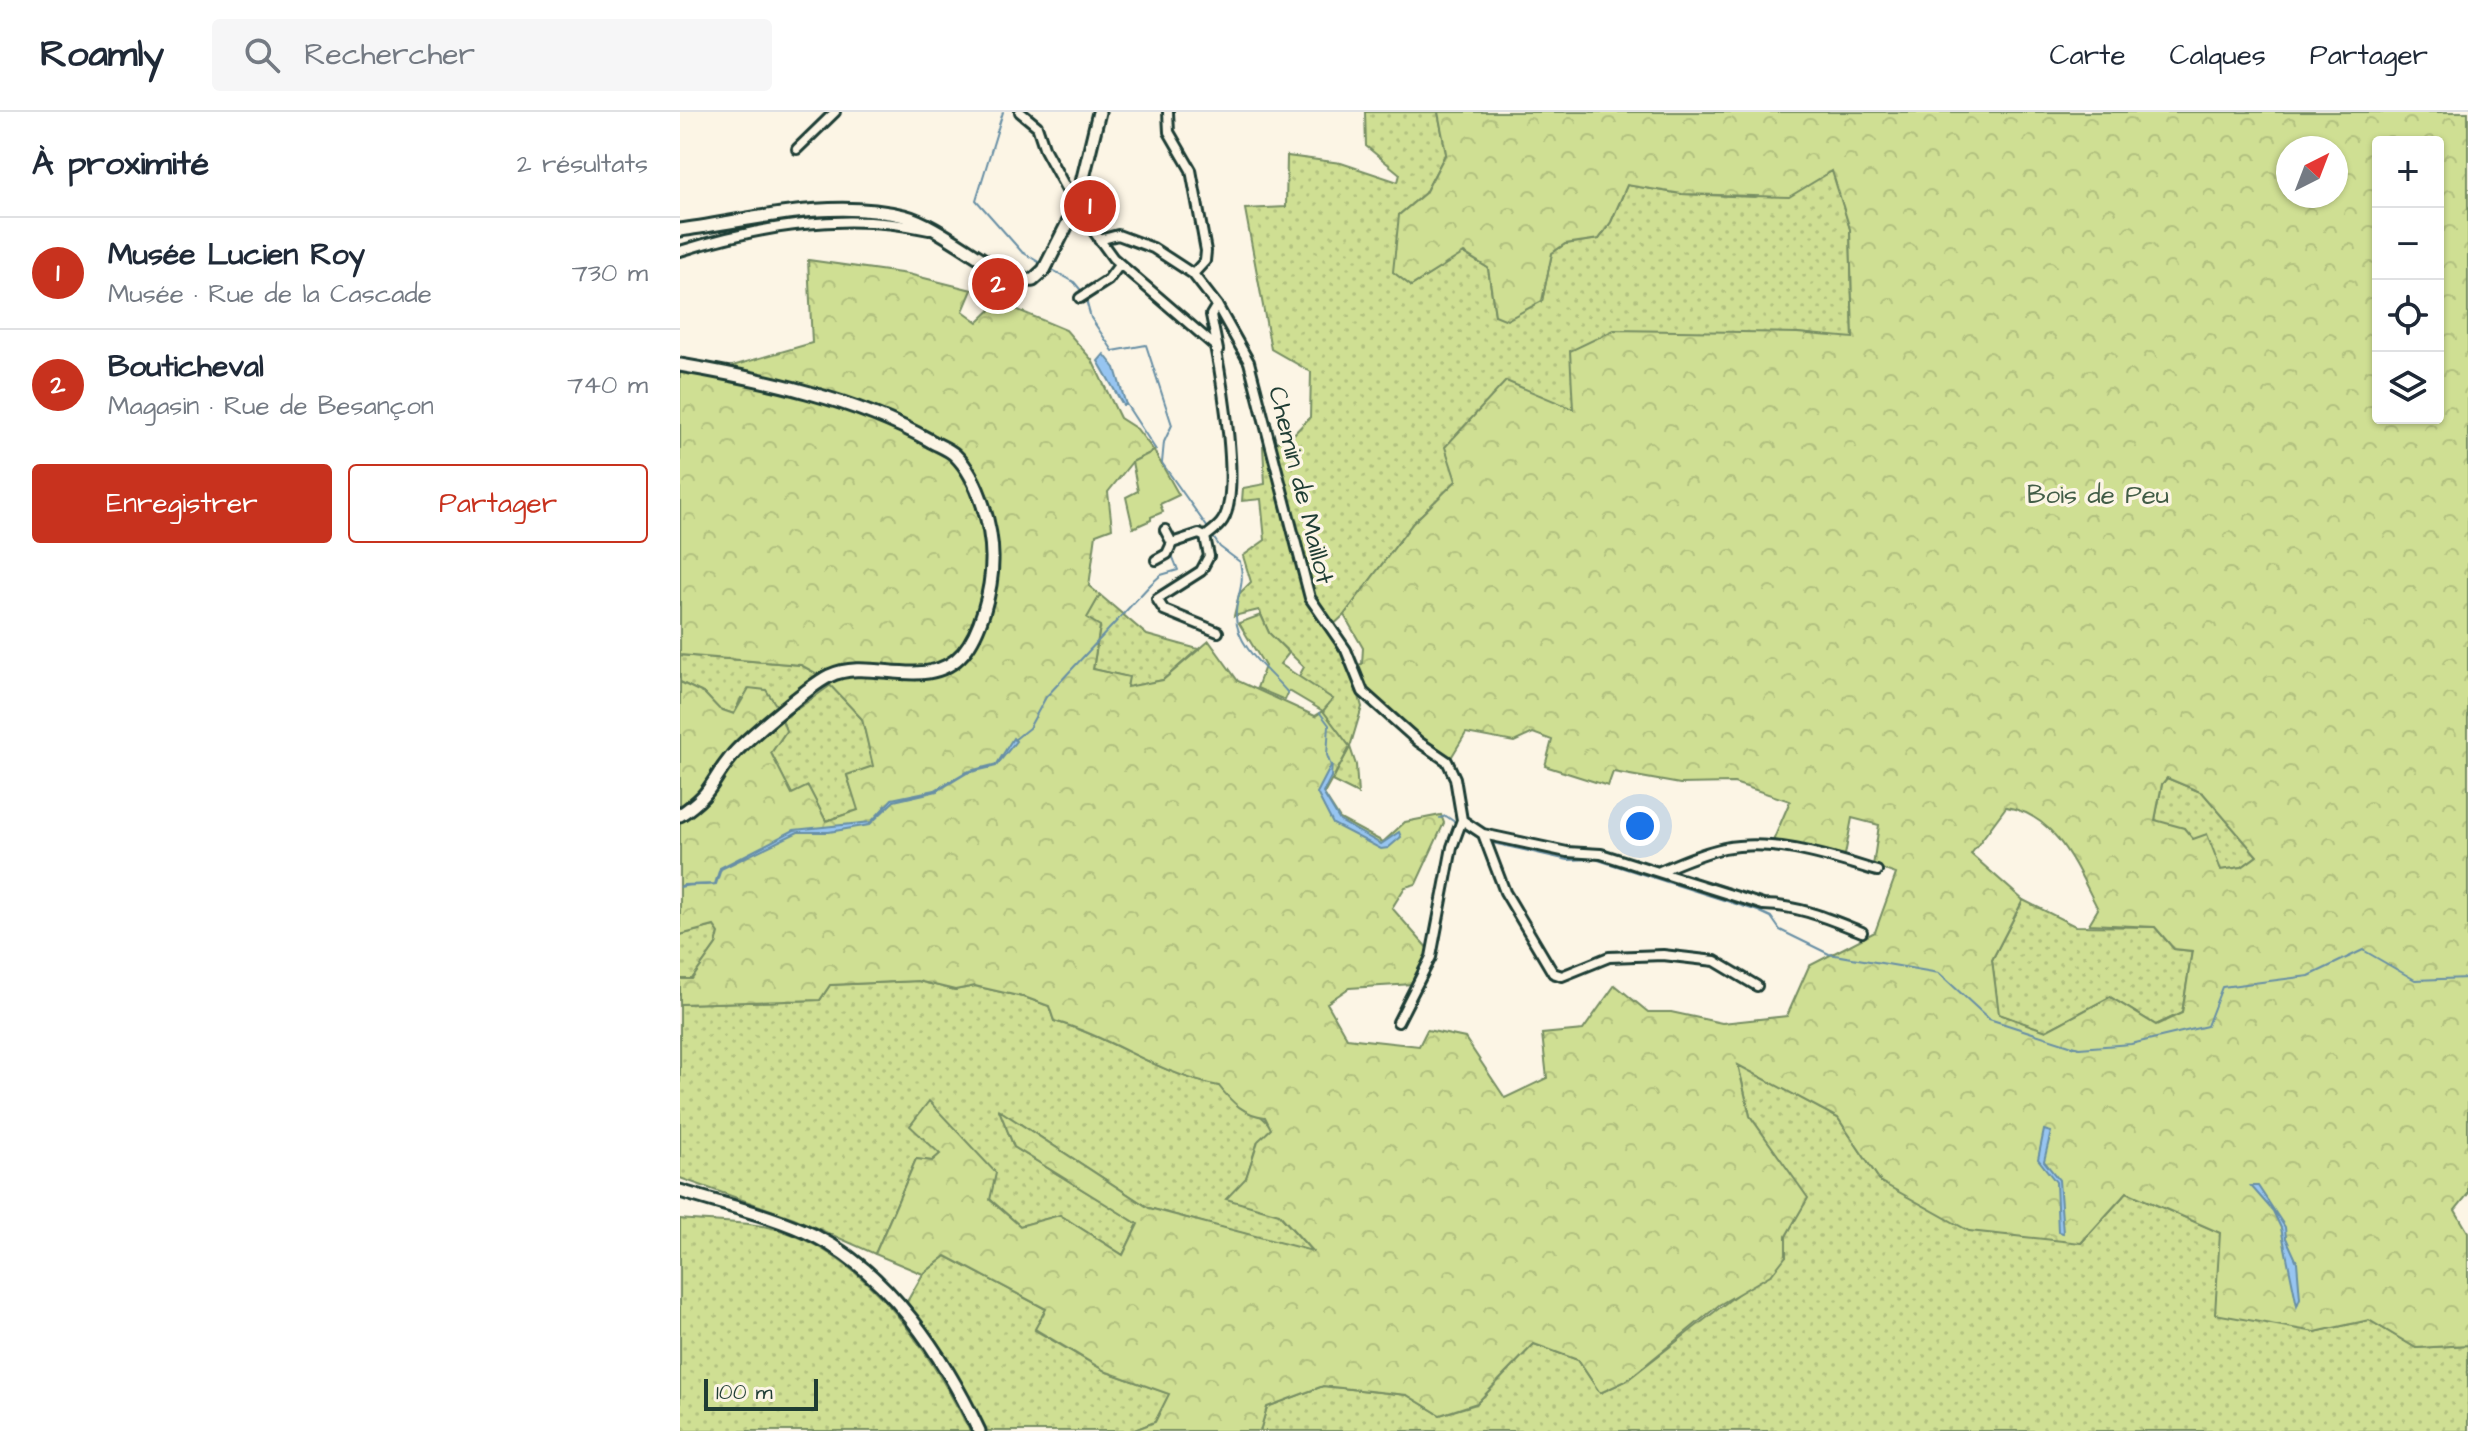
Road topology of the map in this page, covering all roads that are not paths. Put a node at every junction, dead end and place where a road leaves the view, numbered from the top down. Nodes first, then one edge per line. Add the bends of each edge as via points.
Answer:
1 (835, 112) edge
2 (1020, 112) edge
3 (1099, 112) edge
4 (1168, 112) edge
5 (797, 149) dead end
6 (1076, 207) junction
7 (680, 230) edge
8 (949, 235) junction
9 (1099, 240) junction
10 (680, 251) edge
11 (1120, 264) junction
12 (1193, 274) junction
13 (1084, 296) dead end
14 (1217, 305) junction
15 (1216, 354) junction
16 (680, 365) edge
17 (1165, 530) dead end
18 (1208, 534) junction
19 (1172, 543) junction
20 (1156, 560) dead end
21 (1218, 632) dead end
22 (680, 815) edge
23 (1460, 824) junction
24 (1484, 839) junction
25 (1659, 871) junction
26 (1877, 871) dead end
27 (1862, 932) dead end
28 (1757, 986) dead end
29 (1398, 1022) dead end
30 (680, 1191) edge
31 (979, 1431) edge

1 - 5 street
2 - 6 street via 1036,124
3 - 6 street
4 - 12 street via 1169,132 1191,170 1206,251 1205,261
6 - 8 street via 1038,277 1017,280
6 - 9 street
7 - 8 street via 763,215 868,211 902,215
8 - 10 street via 890,222 811,223 772,226
9 - 11 street
9 - 12 street, Chemin de Maillot via 1132,238
11 - 13 street
11 - 15 street via 1212,341
12 - 14 street, Chemin de Maillot
14 - 15 street via 1211,315 1219,344
14 - 23 street, Chemin de Maillot via 1249,362 1310,598 1346,650 1363,692 1447,761 1455,778
15 - 18 street via 1231,467 1227,509
16 - 22 street via 742,376 888,417 956,455 982,501 993,534 984,606 963,654 939,668 912,674 830,675 751,737 731,756 713,788
17 - 19 street
18 - 19 street
18 - 21 street via 1208,561 1201,571 1162,594 1158,604
19 - 20 street
23 - 24 street
23 - 29 street via 1431,957
24 - 25 street via 1601,854
24 - 28 street via 1505,892 1553,973 1562,976 1609,957 1663,955 1715,961
25 - 26 street via 1727,848 1754,847 1819,854
25 - 27 street via 1763,905 1818,914
30 - 31 street via 798,1228 849,1259 879,1284 939,1357

